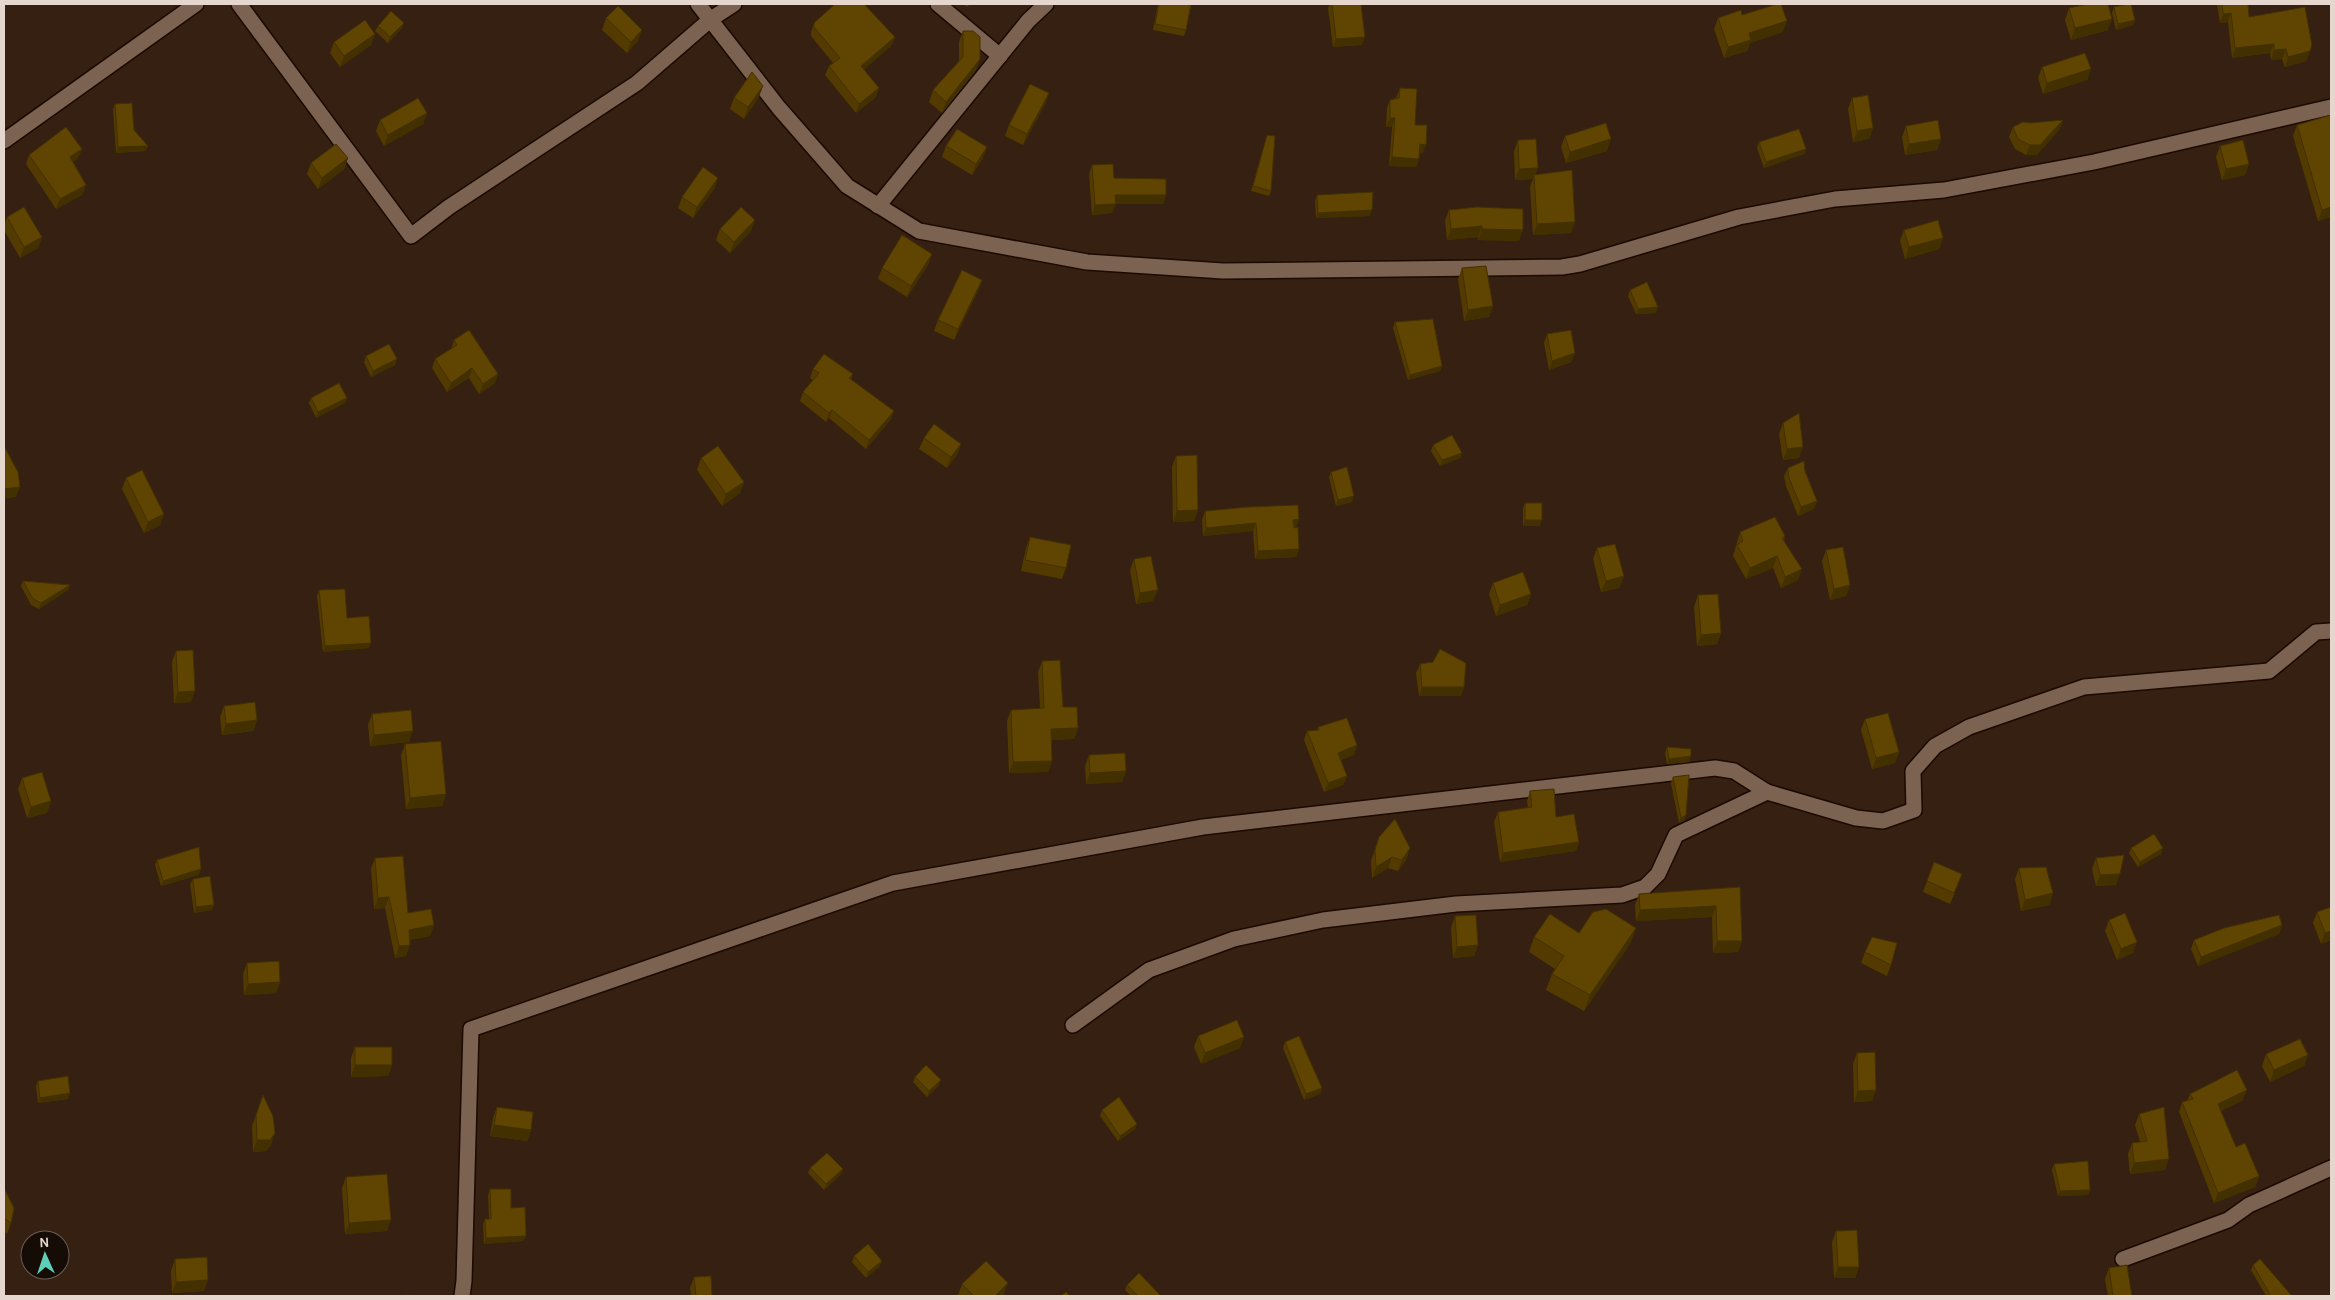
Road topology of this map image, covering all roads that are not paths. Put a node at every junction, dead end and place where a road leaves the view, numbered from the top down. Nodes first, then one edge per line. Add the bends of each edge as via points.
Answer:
1 (196, 4) edge
2 (240, 4) edge
3 (698, 4) edge
4 (734, 4) edge
5 (938, 4) edge
6 (1046, 4) edge
7 (711, 19) junction
8 (1000, 56) junction
9 (2331, 107) edge
10 (4, 141) edge
11 (878, 206) junction
12 (2331, 631) edge
13 (1767, 792) junction
14 (1073, 1025) dead end
15 (2331, 1168) edge
16 (2123, 1259) dead end
17 (462, 1296) edge

1 - 10 street
2 - 7 street via 411,236 449,206 637,83
3 - 7 street
4 - 7 street
5 - 8 street
6 - 8 street
7 - 11 street via 779,108 847,186
8 - 11 street
9 - 11 street via 2066,168 1944,190 1835,199 1739,216 1562,267 1223,272 1087,262 919,231
12 - 13 street via 2316,632 2269,671 2084,686 1970,727 1935,746 1914,770 1914,810 1883,821 1856,818
13 - 14 street via 1676,835 1658,874 1645,886 1622,895 1456,904 1323,920 1234,939 1149,970
13 - 17 street via 1734,771 1715,768 1203,827 1066,850 893,883 471,1029
15 - 16 street via 2249,1205 2228,1220

